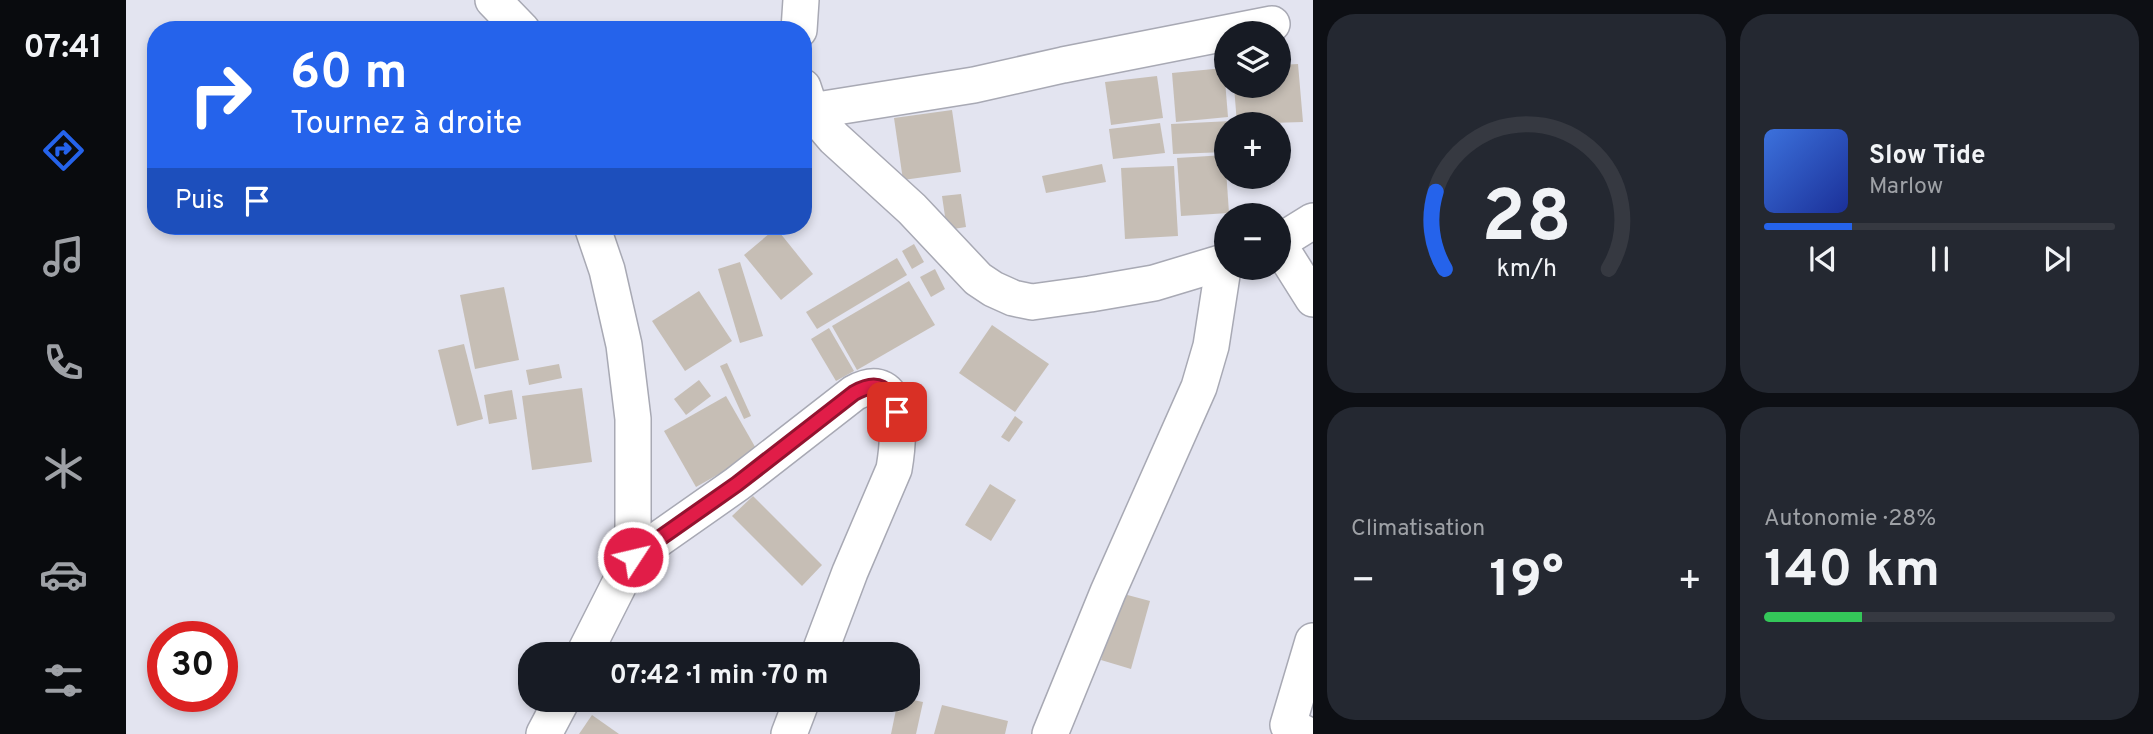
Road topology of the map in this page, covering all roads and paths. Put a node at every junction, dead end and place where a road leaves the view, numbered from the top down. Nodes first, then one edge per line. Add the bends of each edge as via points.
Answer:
1 (493, 0) edge
2 (800, 0) edge
3 (513, 21) edge
4 (799, 21) edge
5 (1214, 35) edge
6 (812, 102) edge
7 (812, 110) edge
8 (1313, 221) edge
9 (596, 235) edge
10 (1291, 236) edge
11 (1291, 263) edge
12 (1214, 264) edge
13 (1222, 280) edge
14 (1313, 299) edge
15 (633, 557) junction
16 (1313, 641) edge
17 (590, 642) edge
18 (824, 642) edge
19 (556, 712) edge
20 (797, 712) edge
21 (1293, 731) edge
22 (544, 734) edge
23 (789, 734) edge
24 (1050, 734) edge

1 - 3 street
2 - 4 street
5 - 6 street via 974,85
7 - 12 street via 834,138 912,209 978,279 1013,298 1032,302 1090,294 1154,283
8 - 10 street
9 - 15 street via 624,345 633,419
11 - 14 street
13 - 24 street via 1212,346 1199,387
15 - 17 street
15 - 18 street via 854,393 867,385 880,387 890,395 897,412 894,469
16 - 21 street
19 - 22 street
20 - 23 street

